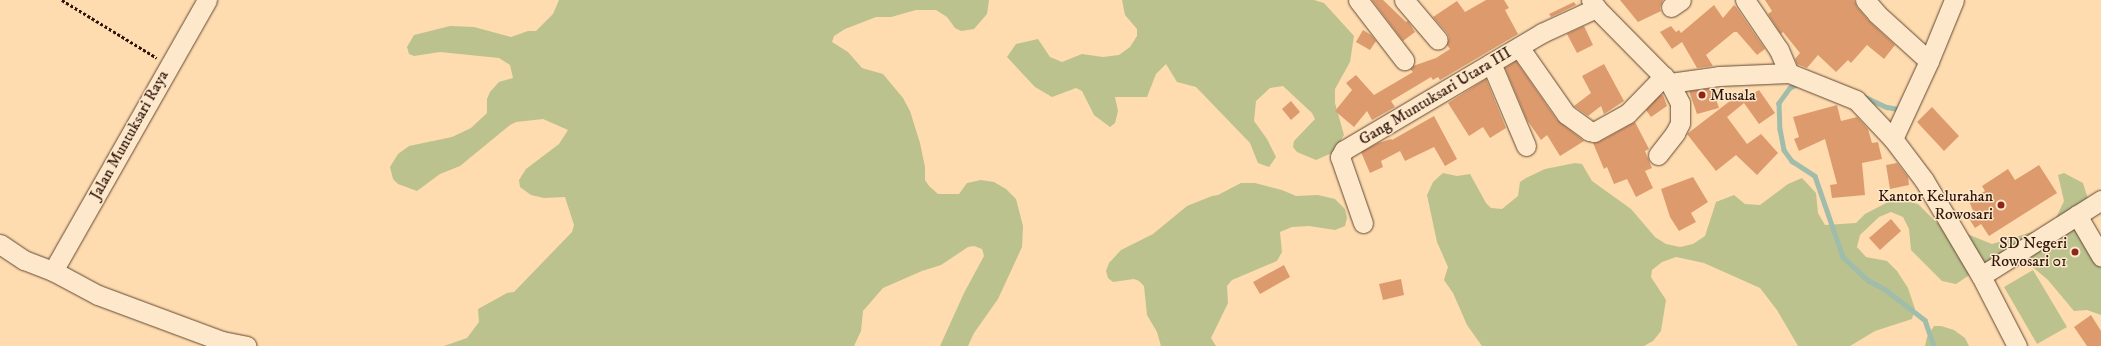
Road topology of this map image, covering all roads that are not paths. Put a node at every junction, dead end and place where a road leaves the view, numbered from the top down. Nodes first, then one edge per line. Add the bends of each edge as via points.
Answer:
1 (207, 0) edge
2 (1358, 0) edge
3 (1404, 0) edge
4 (1746, 0) edge
5 (1865, 0) edge
6 (1954, 0) edge
7 (1593, 4) edge
8 (1438, 40) dead end
9 (1519, 47) junction
10 (1922, 55) junction
11 (1404, 60) dead end
12 (1491, 63) junction
13 (1788, 73) junction
14 (1667, 80) junction
15 (1893, 139) junction
16 (1526, 146) dead end
17 (1658, 155) dead end
18 (2101, 200) edge
19 (2077, 215) junction
20 (1363, 223) dead end
21 (0, 244) edge
22 (2101, 256) edge
23 (53, 271) junction
24 (1981, 276) junction
25 (247, 346) edge
26 (2017, 346) edge

1 - 23 street, Jalan Muntuksari Raya
2 - 11 street
3 - 8 street
4 - 13 street via 1779,50
5 - 10 street
6 - 10 street
7 - 9 street, Gang Muntuksari Utara III
7 - 14 street
9 - 12 street, Gang Muntuksari Utara III
9 - 14 street via 1566,114 1589,131 1594,132 1627,114
10 - 15 street
12 - 16 street
12 - 20 street, Gang Muntuksari Utara III via 1344,150 1340,157
13 - 14 street
13 - 15 street via 1856,100
14 - 17 street via 1680,103 1680,123 1676,133
15 - 24 street via 1924,180
18 - 19 street
19 - 22 street
19 - 24 street
21 - 23 street via 24,260
23 - 25 street via 98,295 222,341
24 - 26 street

